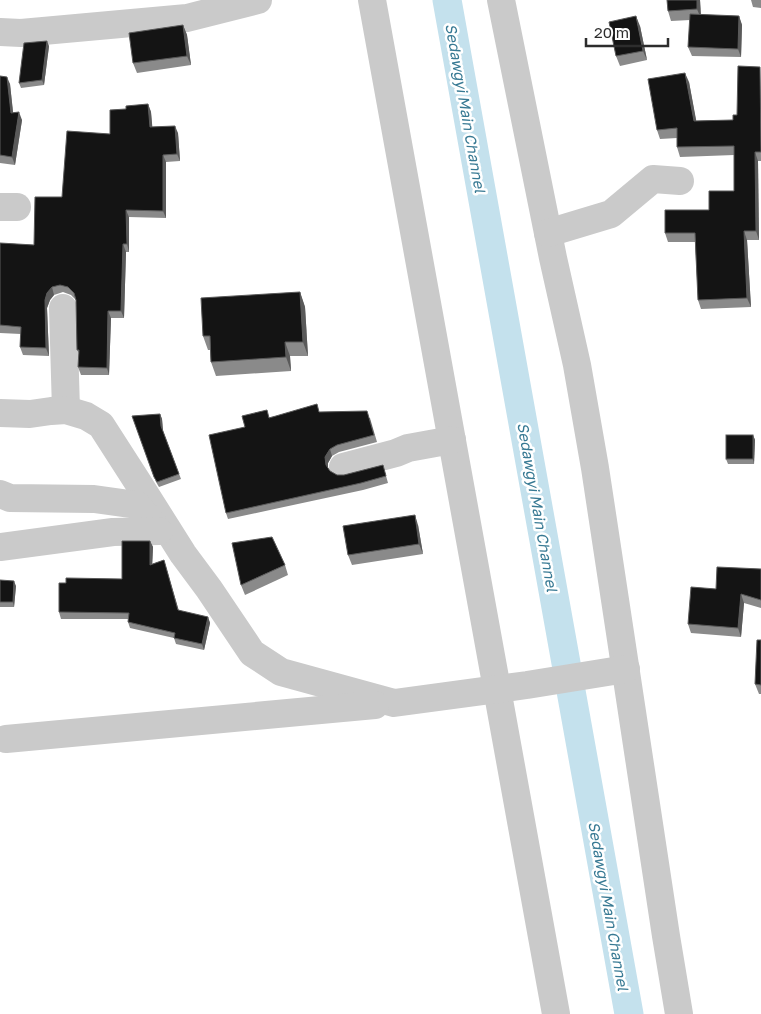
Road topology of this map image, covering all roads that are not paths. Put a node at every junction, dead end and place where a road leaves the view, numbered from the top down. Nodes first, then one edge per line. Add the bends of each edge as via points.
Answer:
1 (258, 0) edge
2 (372, 0) edge
3 (501, 0) edge
4 (0, 32) edge
5 (680, 181) dead end
6 (548, 233) junction
7 (63, 308) dead end
8 (66, 410) junction
9 (0, 413) edge
10 (452, 440) junction
11 (343, 467) dead end
12 (0, 494) edge
13 (159, 531) junction
14 (0, 546) edge
15 (183, 554) junction
16 (626, 669) junction
17 (498, 689) junction
18 (394, 703) junction
19 (6, 739) dead end
20 (556, 1014) edge
21 (679, 1014) edge

1 - 4 street via 187,18 21,33
2 - 10 street
3 - 6 street
5 - 6 street via 652,179 611,214
6 - 16 street via 579,374
7 - 8 street
8 - 9 street
8 - 15 street via 101,425
10 - 11 street via 408,448
10 - 17 street
12 - 13 street via 10,498 94,500 138,505
13 - 14 street via 113,532
13 - 15 street
15 - 18 street via 252,653 281,672
16 - 17 street
16 - 21 street
17 - 18 street
17 - 20 street
18 - 19 street

